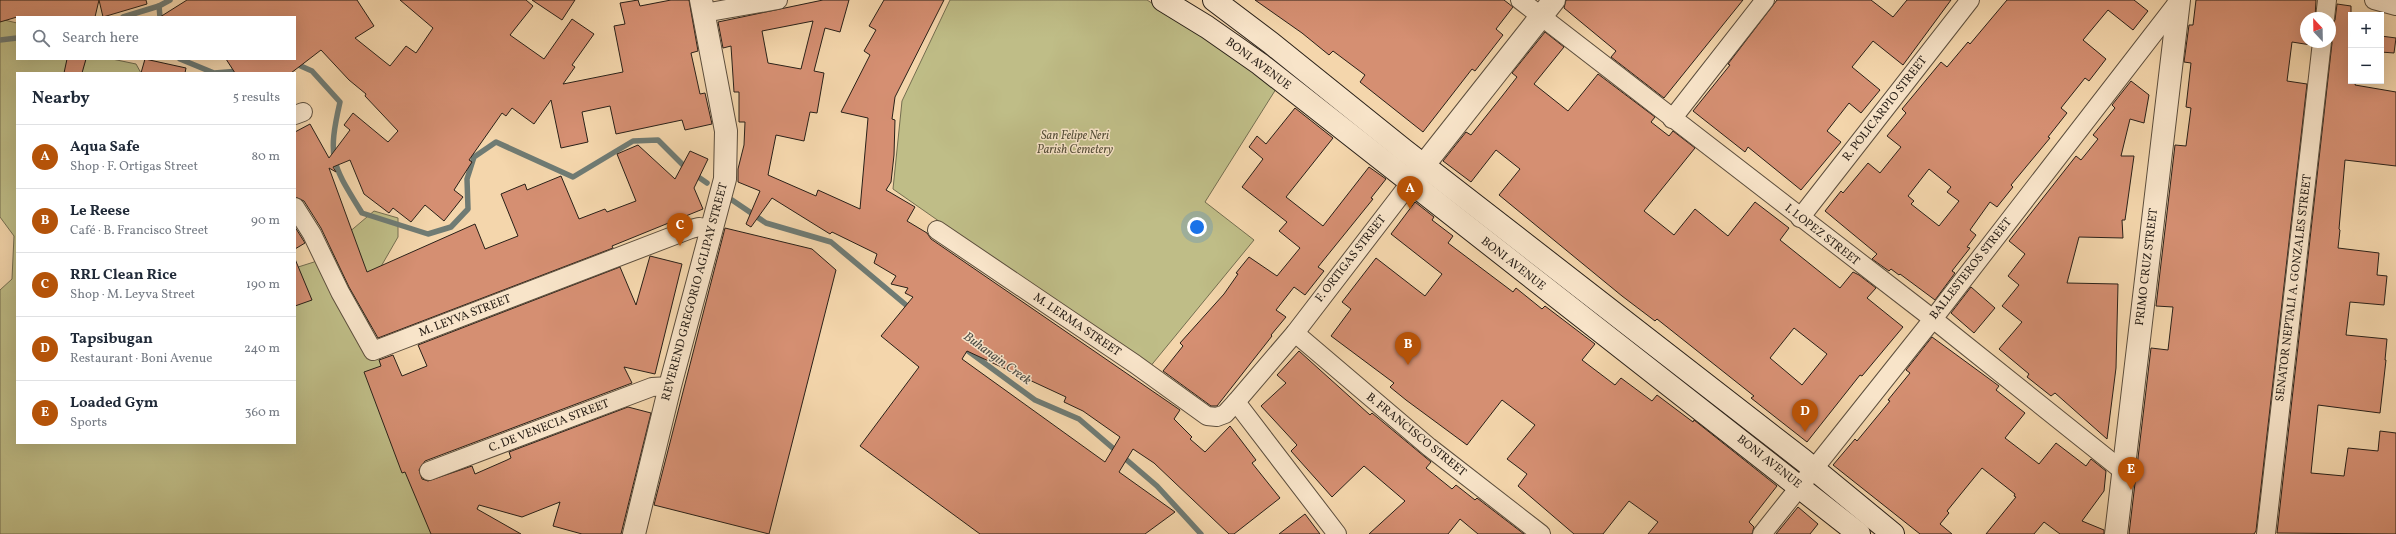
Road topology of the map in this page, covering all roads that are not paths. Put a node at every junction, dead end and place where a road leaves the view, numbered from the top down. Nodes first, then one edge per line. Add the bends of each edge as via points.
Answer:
1 (778, 0) edge
2 (1162, 0) edge
3 (1214, 0) edge
4 (1520, 0) edge
5 (1554, 0) edge
6 (1765, 0) edge
7 (1970, 0) edge
8 (2327, 0) edge
9 (2374, 0) edge
10 (2178, 1) edge
11 (702, 6) edge
12 (2396, 6) edge
13 (2326, 12) edge
14 (1541, 17) junction
15 (2321, 48) edge
16 (1672, 119) junction
17 (1424, 165) junction
18 (1410, 183) junction
19 (296, 209) edge
20 (1800, 218) junction
21 (711, 229) junction
22 (937, 230) dead end
23 (1933, 319) junction
24 (1294, 333) junction
25 (670, 386) junction
26 (1236, 402) junction
27 (1217, 417) joint
28 (429, 471) dead end
29 (2124, 471) junction
30 (1807, 478) junction
31 (634, 534) edge
32 (1337, 534) edge
33 (1541, 534) edge
34 (1762, 534) edge
35 (1859, 534) edge
36 (1893, 534) edge
37 (2116, 534) edge
38 (2266, 534) edge

1 - 11 street
2 - 18 main road, BONI AVENUE via 1260,64
3 - 17 main road, BONI AVENUE via 1271,42
4 - 14 street, I. LOPEZ STREET
5 - 14 main road, F. ORTIGAS STREET
6 - 16 street
7 - 20 street, R. POLICARPIO STREET
8 - 13 street
9 - 12 street
10 - 23 street, BALLESTEROS STREET
10 - 29 main road, PRIMO CRUZ STREET
11 - 21 main road, REVEREND GREGORIO AGLIPAY STREET via 726,131 725,179
14 - 16 street, I. LOPEZ STREET
14 - 17 main road, F. ORTIGAS STREET
15 - 38 street, SENATOR NEPTALI A. GONZALES STREET
16 - 20 street, I. LOPEZ STREET
17 - 18 main road, F. ORTIGAS STREET
17 - 30 main road, BONI AVENUE
18 - 24 street, F. ORTIGAS STREET
18 - 30 main road, BONI AVENUE
19 - 21 street, M. LEYVA STREET via 374,351 691,229
20 - 23 street, I. LOPEZ STREET
21 - 25 main road, REVEREND GREGORIO AGLIPAY STREET
22 - 27 street, M. LERMA STREET via 1207,416
23 - 29 street, I. LOPEZ STREET
23 - 30 street, BALLESTEROS STREET
24 - 26 street, F. ORTIGAS STREET
24 - 33 street, B. FRANCISCO STREET via 1429,447
25 - 28 street, C. DE VENECIA STREET via 652,387
25 - 31 main road, REVEREND GREGORIO AGLIPAY STREET
26 - 27 street, F. ORTIGAS STREET via 1225,414
26 - 32 street
29 - 37 main road, PRIMO CRUZ STREET
30 - 34 street, BALLESTEROS STREET
30 - 35 main road, BONI AVENUE
30 - 36 main road, BONI AVENUE

